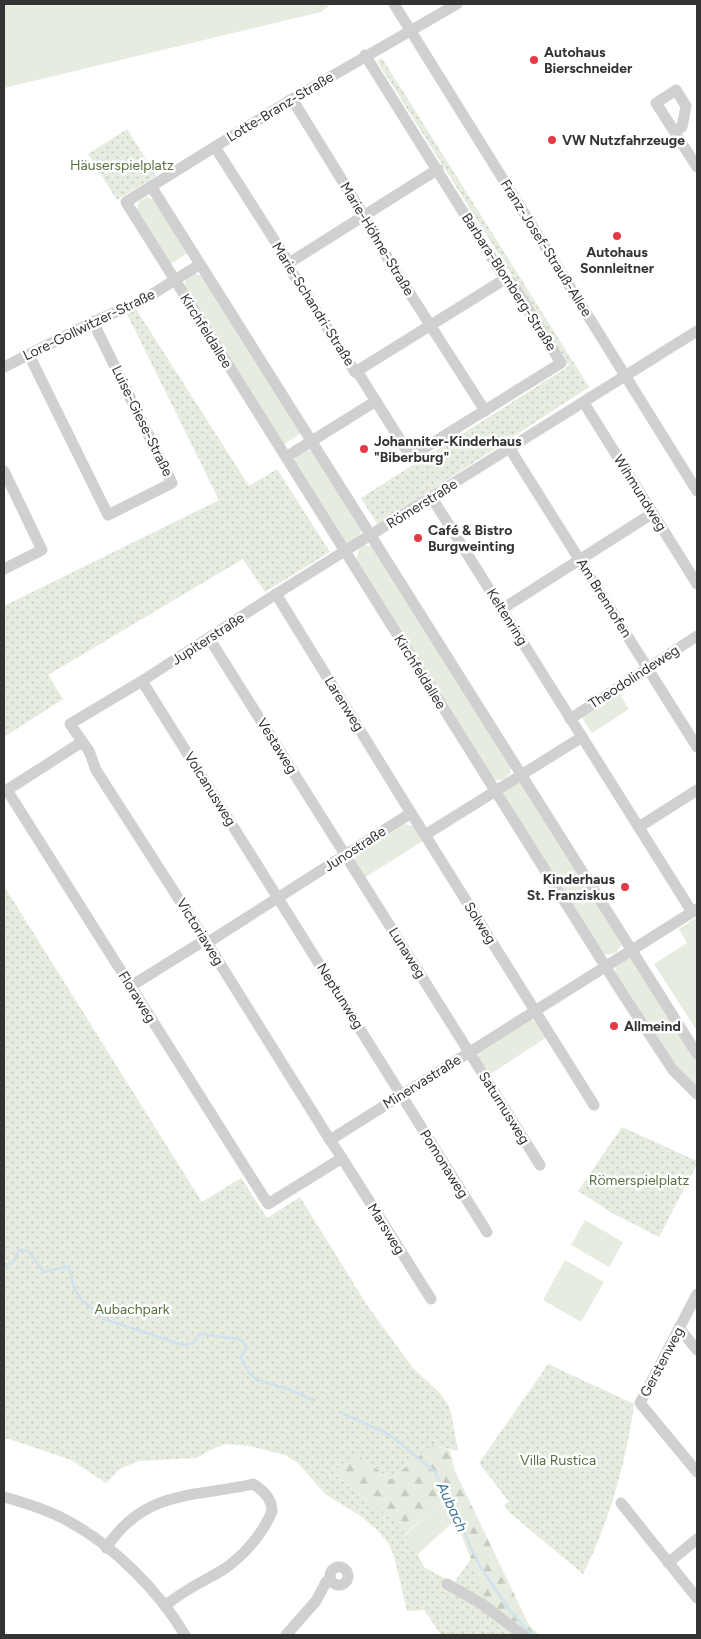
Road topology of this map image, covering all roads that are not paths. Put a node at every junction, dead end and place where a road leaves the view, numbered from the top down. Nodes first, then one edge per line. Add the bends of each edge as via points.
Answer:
1 (394, 4) edge
2 (457, 4) edge
3 (410, 30) junction
4 (365, 55) junction
5 (292, 99) junction
6 (675, 131) dead end
7 (215, 147) junction
8 (697, 167) edge
9 (438, 169) junction
10 (151, 186) junction
11 (363, 216) junction
12 (289, 263) junction
13 (199, 265) junction
14 (505, 279) junction
15 (174, 281) junction
16 (93, 322) junction
17 (431, 325) junction
18 (697, 331) edge
19 (29, 354) junction
20 (4, 367) edge
21 (357, 371) junction
22 (626, 376) junction
23 (376, 401) junction
24 (584, 403) junction
25 (485, 411) junction
26 (310, 441) junction
27 (510, 449) junction
28 (415, 454) joint
29 (286, 457) junction
30 (4, 470) edge
31 (697, 492) edge
32 (432, 498) junction
33 (653, 514) junction
34 (371, 536) junction
35 (345, 552) junction
36 (580, 560) junction
37 (4, 569) edge
38 (697, 584) edge
39 (276, 594) junction
40 (502, 609) junction
41 (697, 636) edge
42 (209, 638) junction
43 (647, 668) junction
44 (142, 681) junction
45 (570, 719) junction
46 (70, 724) joint
47 (582, 737) junction
48 (82, 742) junction
49 (697, 747) edge
50 (521, 775) junction
51 (697, 790) edge
52 (495, 791) junction
53 (411, 813) junction
54 (639, 827) junction
55 (425, 835) junction
56 (346, 854) junction
57 (278, 898) junction
58 (694, 911) edge
59 (206, 942) junction
60 (631, 950) junction
61 (606, 967) junction
62 (131, 986) junction
63 (535, 1010) junction
64 (469, 1052) junction
65 (697, 1054) edge
66 (697, 1094) edge
67 (401, 1095) junction
68 (594, 1106) dead end
69 (330, 1140) junction
70 (342, 1158) junction
71 (540, 1165) dead end
72 (487, 1232) dead end
73 (697, 1294) edge
74 (431, 1299) dead end
75 (680, 1328) junction
76 (697, 1350) edge
77 (697, 1472) edge
78 (4, 1497) edge
79 (621, 1503) dead end
80 (697, 1539) edge
81 (106, 1548) junction
82 (668, 1563) junction
83 (330, 1579) dead end
84 (447, 1584) dead end
85 (697, 1598) edge
86 (165, 1606) junction
87 (185, 1635) edge
88 (286, 1635) edge
89 (524, 1635) edge

1 - 3 street, Franz-Josef-Strauß-Allee
2 - 3 street, Lotte-Branz-Straße
3 - 4 street, Lotte-Branz-Straße
3 - 22 street, Franz-Josef-Strauß-Allee
4 - 5 street, Lotte-Branz-Straße
4 - 9 street, Barbara-Blomberg-Straße
5 - 7 street, Lotte-Branz-Straße
5 - 11 street, Marie-Höhne-Straße
6 - 8 street
7 - 10 street, Lotte-Branz-Straße
7 - 12 street, Marie-Schandri-Straße
9 - 11 street
9 - 14 street, Barbara-Blomberg-Straße
10 - 13 street
10 - 15 street, Kirchfeldallee via 126,202
11 - 12 street
11 - 17 street, Marie-Höhne-Straße
12 - 21 street, Marie-Schandri-Straße
13 - 15 street, Kirchfeldallee
13 - 26 street
14 - 17 street
14 - 25 street, Barbara-Blomberg-Straße via 512,283 561,363
15 - 16 street, Lore-Gollwitzer-Straße via 143,300
15 - 29 street, Kirchfeldallee
16 - 19 street, Lore-Gollwitzer-Straße
16 - 19 street, Luise-Giese-Straße via 172,483 108,515
17 - 21 street
17 - 25 street, Marie-Höhne-Straße
18 - 22 street, Römerstraße
19 - 20 street, Lore-Gollwitzer-Straße
21 - 23 street, Marie-Schandri-Straße
22 - 24 street, Römerstraße
22 - 31 street, Franz-Josef-Strauß-Allee
23 - 26 street
23 - 28 street, Marie-Schandri-Straße via 409,454
24 - 27 street, Römerstraße
24 - 33 street, Wihmundweg
25 - 28 street, Barbara-Blomberg-Straße
26 - 29 street
26 - 34 street
27 - 32 street, Römerstraße
27 - 36 street, Am Brennofen
29 - 35 street, Kirchfeldallee
30 - 37 street via 42,550
32 - 34 street, Römerstraße
32 - 40 street, Keltenring
33 - 36 street
33 - 38 street, Wihmundweg
34 - 35 street
34 - 50 street
35 - 39 street, Jupiterstraße
35 - 52 street, Kirchfeldallee
36 - 40 street
36 - 43 street, Am Brennofen
39 - 42 street, Jupiterstraße
39 - 53 street, Larenweg
40 - 45 street, Keltenring
41 - 43 street, Theodolindeweg
42 - 44 street, Jupiterstraße
42 - 56 street, Vestaweg
43 - 45 street, Theodolindeweg
43 - 49 street, Am Brennofen
44 - 46 street, Jupiterstraße
44 - 57 street, Volcanusweg
45 - 47 street, Keltenring
46 - 48 street, Victoriaweg
47 - 50 street
47 - 54 street, Keltenring
48 - 59 street, Victoriaweg via 96,770
48 - 62 street, Floraweg via 7,790
50 - 52 street
50 - 60 street
51 - 54 street
52 - 55 street
52 - 61 street, Kirchfeldallee
53 - 55 street
53 - 56 street, Junostraße
54 - 58 street, Keltenring
55 - 63 street, Solweg
56 - 57 street, Junostraße
56 - 64 street, Lunaweg
57 - 59 street, Junostraße
57 - 67 street, Neptunweg
58 - 60 street
59 - 62 street, Junostraße
59 - 69 street, Victoriaweg
60 - 61 street
60 - 65 street
61 - 63 street, Minervastraße
61 - 66 street, Kirchfeldallee via 656,1046
62 - 70 street, Floraweg via 268,1204
63 - 64 street, Minervastraße
63 - 68 street, Solweg
64 - 67 street, Minervastraße
64 - 71 street, Saturnusweg
67 - 69 street, Minervastraße
67 - 72 street, Pomonaweg
69 - 70 street
70 - 74 street, Marsweg
73 - 75 street, Gerstenweg
75 - 76 street
75 - 77 street, Gerstenweg via 640,1403
78 - 81 street via 69,1521
79 - 82 street
80 - 82 street
81 - 86 street via 147,1584
81 - 86 street via 138,1513 163,1501 253,1484 260,1488 270,1502 272,1512 258,1536 229,1565
82 - 85 street
83 - 88 street via 312,1606
84 - 89 street via 482,1604
86 - 87 street

